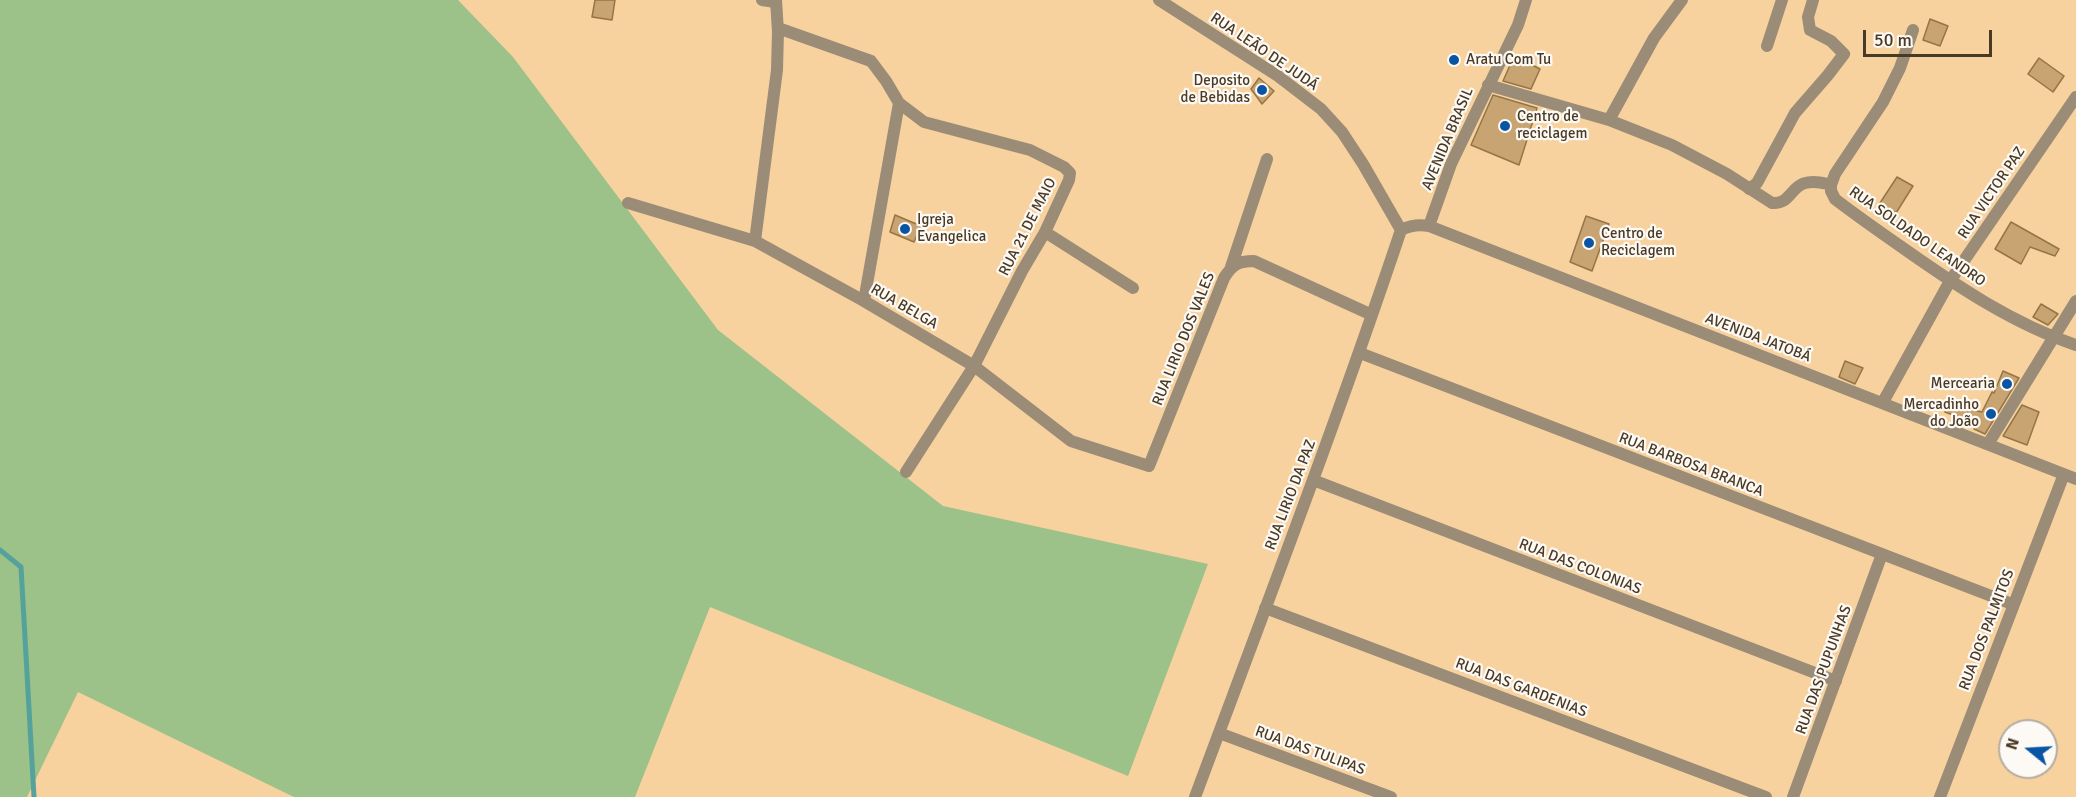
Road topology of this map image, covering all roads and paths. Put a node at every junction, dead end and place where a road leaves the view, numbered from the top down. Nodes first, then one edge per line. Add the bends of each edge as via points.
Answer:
1 (762, 0) edge
2 (1159, 0) edge
3 (1526, 0) edge
4 (1682, 0) edge
5 (1782, 0) edge
6 (1813, 0) edge
7 (775, 1) edge
8 (778, 28) junction
9 (1913, 30) dead end
10 (1767, 46) dead end
11 (1488, 86) junction
12 (2076, 97) edge
13 (899, 103) junction
14 (1609, 120) junction
15 (1267, 159) dead end
16 (1831, 185) junction
17 (1749, 189) junction
18 (628, 203) dead end
19 (1429, 226) junction
20 (1401, 230) junction
21 (1045, 232) junction
22 (755, 241) junction
23 (1231, 267) junction
24 (1950, 281) junction
25 (1133, 288) dead end
26 (864, 301) junction
27 (2076, 301) edge
28 (1372, 315) junction
29 (2053, 337) junction
30 (2076, 345) edge
31 (1360, 353) junction
32 (974, 366) junction
33 (1883, 402) junction
34 (1988, 444) junction
35 (1149, 466) joint
36 (906, 472) dead end
37 (2064, 474) junction
38 (2076, 479) edge
39 (1313, 480) junction
40 (1882, 554) junction
41 (2012, 604) junction
42 (1264, 608) junction
43 (1836, 681) junction
44 (1219, 733) junction
45 (1195, 797) edge
46 (1391, 797) edge
47 (1766, 797) edge
48 (1793, 797) edge
49 (1940, 797) edge

1 - 7 street
2 - 20 street, RUA LEÃO DE JUDÁ via 1278,76 1321,109 1342,132
3 - 11 street, AVENIDA BRASIL
4 - 14 street via 1654,38
5 - 10 street
6 - 17 street via 1808,17 1810,30 1831,41 1844,54 1795,112 1757,183
7 - 8 street
8 - 13 street via 871,61
8 - 22 street via 777,70
9 - 16 street via 1883,102
11 - 14 street, RUA SOLDADO LEANDRO
11 - 19 street, AVENIDA BRASIL via 1451,164
12 - 24 street, RUA VICTOR PAZ
13 - 21 street, RUA 21 DE MAIO via 924,122 1030,150 1064,167 1070,173 1069,180
13 - 26 street
14 - 17 street, RUA SOLDADO LEANDRO via 1672,145
15 - 23 street
16 - 17 street, RUA SOLDADO LEANDRO via 1805,182 1779,204
16 - 24 street, RUA SOLDADO LEANDRO via 1835,199
18 - 22 street, RUA BELGA
19 - 20 street via 1414,225
19 - 33 street, AVENIDA JATOBÁ
20 - 28 street, RUA LIRIO DA PAZ
21 - 25 street
21 - 32 street, RUA 21 DE MAIO
22 - 26 street, RUA BELGA
23 - 28 street, RUA LIRIO DOS VALES via 1241,261 1254,261
23 - 35 street, RUA LIRIO DOS VALES
24 - 29 street, RUA SOLDADO LEANDRO
24 - 33 street, RUA VICTOR PAZ
26 - 32 street, RUA BELGA
27 - 29 street
28 - 31 street, RUA LIRIO DA PAZ
29 - 30 street, RUA SOLDADO LEANDRO
29 - 34 street
31 - 39 street, RUA LIRIO DA PAZ
31 - 40 street, RUA BARBOSA BRANCA
32 - 35 street, RUA BELGA via 1071,441
32 - 36 street, RUA 21 DE MAIO
33 - 34 street, AVENIDA JATOBÁ
34 - 37 street, AVENIDA JATOBÁ
37 - 38 street, AVENIDA JATOBÁ
37 - 41 street, RUA DOS PALMITOS
39 - 42 street, RUA LIRIO DA PAZ
39 - 43 street, RUA DAS COLONIAS
40 - 41 street, RUA BARBOSA BRANCA
40 - 43 street, RUA DAS PUPUNHAS
41 - 49 street, RUA DOS PALMITOS
42 - 44 street, RUA LIRIO DA PAZ
42 - 47 street, RUA DAS GARDENIAS
43 - 48 street, RUA DAS PUPUNHAS
44 - 45 street, RUA LIRIO DA PAZ
44 - 46 street, RUA DAS TULIPAS

